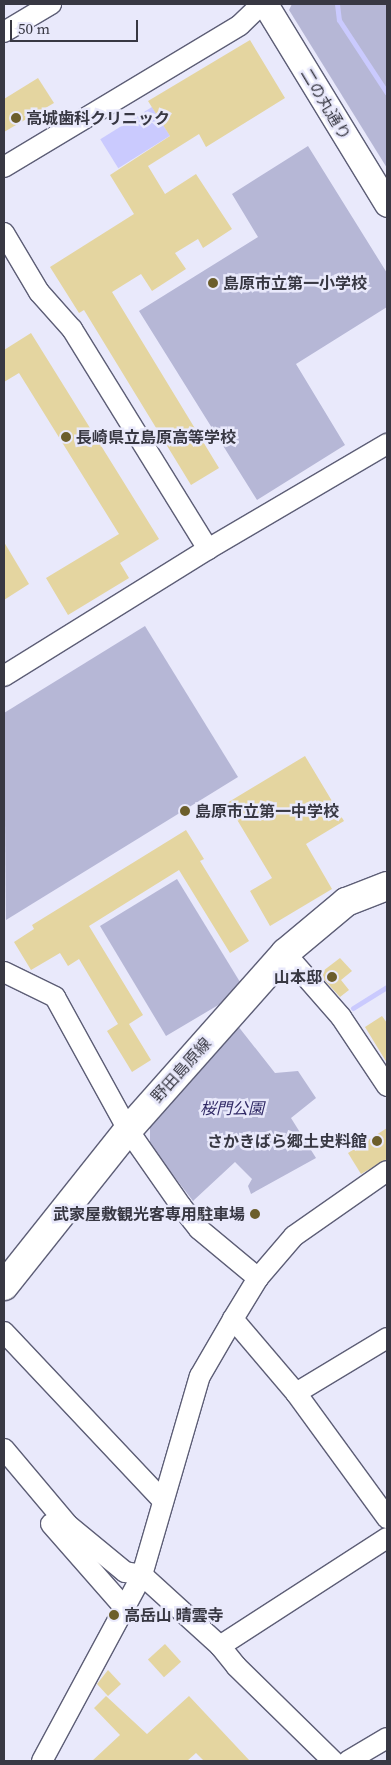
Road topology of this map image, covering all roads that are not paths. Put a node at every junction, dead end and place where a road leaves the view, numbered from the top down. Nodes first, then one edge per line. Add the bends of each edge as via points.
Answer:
1 (51, 4) edge
2 (264, 4) edge
3 (4, 32) edge
4 (4, 167) edge
5 (387, 204) edge
6 (4, 233) edge
7 (387, 444) edge
8 (208, 548) junction
9 (4, 676) edge
10 (387, 886) edge
11 (285, 953) junction
12 (4, 972) edge
13 (387, 1086) edge
14 (128, 1130) junction
15 (387, 1171) edge
16 (258, 1278) junction
17 (4, 1286) edge
18 (233, 1319) junction
19 (4, 1332) edge
20 (387, 1338) edge
21 (296, 1393) junction
22 (4, 1449) edge
23 (4, 1470) edge
24 (163, 1501) junction
25 (387, 1518) edge
26 (387, 1538) edge
27 (142, 1575) junction
28 (124, 1607) junction
29 (220, 1646) junction
30 (387, 1738) edge
31 (42, 1761) edge
32 (333, 1761) edge
33 (348, 1761) edge

1 - 3 street
2 - 4 street via 240,25
2 - 5 street, 二の丸通り
6 - 8 street via 38,292 72,329
7 - 8 street
8 - 9 street
10 - 11 main road, 野田島原線 via 346,902
11 - 13 street via 341,1017
11 - 14 main road, 野田島原線
12 - 14 street via 55,996
14 - 16 street via 200,1229
14 - 17 main road, 野田島原線
15 - 16 street via 294,1236
16 - 18 street
18 - 21 street
18 - 24 street via 200,1376
19 - 24 street
20 - 21 street
21 - 25 street
22 - 27 street via 68,1525 125,1572
23 - 28 street
24 - 27 street
26 - 29 street
27 - 28 street
27 - 29 street
28 - 31 street
29 - 32 street via 236,1666
30 - 33 street

